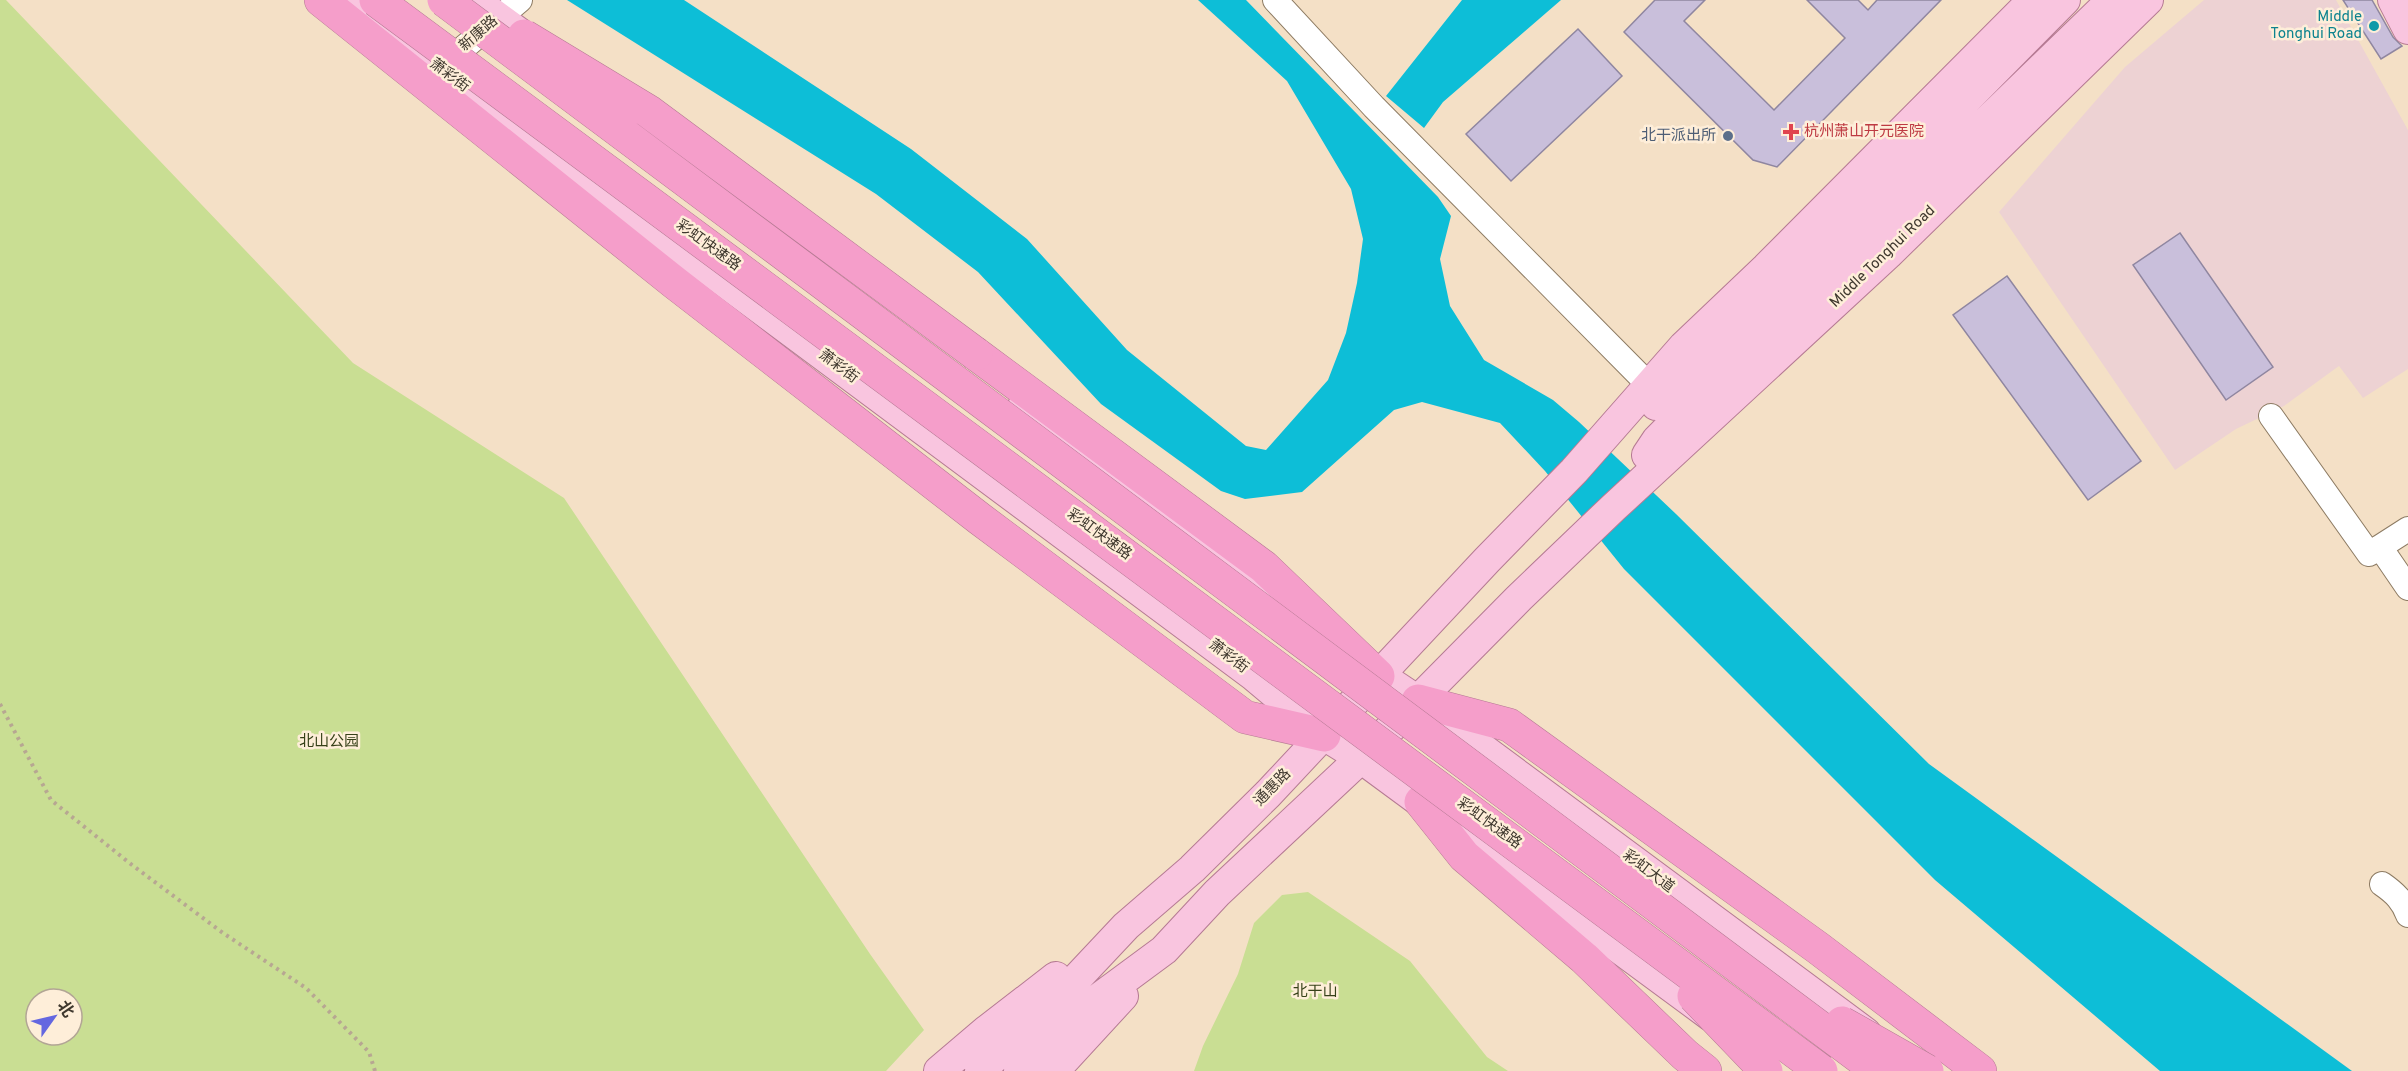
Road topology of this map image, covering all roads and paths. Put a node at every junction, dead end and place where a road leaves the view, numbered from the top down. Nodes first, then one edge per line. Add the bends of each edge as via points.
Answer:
1 (321, 0) edge
2 (351, 0) edge
3 (376, 0) edge
4 (444, 0) edge
5 (465, 0) edge
6 (474, 0) edge
7 (1275, 0) edge
8 (2033, 0) edge
9 (2065, 0) edge
10 (2112, 0) edge
11 (2148, 0) edge
12 (2393, 0) edge
13 (509, 9) edge
14 (2408, 29) edge
15 (439, 69) junction
16 (1650, 386) junction
17 (2271, 416) dead end
18 (1574, 471) junction
19 (1613, 508) junction
20 (2408, 529) edge
21 (2380, 547) junction
22 (2408, 588) edge
23 (1378, 676) junction
24 (1418, 701) junction
25 (0, 704) edge
26 (1324, 735) junction
27 (1361, 758) junction
28 (1421, 802) junction
29 (2382, 884) dead end
30 (2408, 915) edge
31 (1126, 926) junction
32 (1629, 928) junction
33 (1164, 950) junction
34 (1726, 959) junction
35 (375, 1071) edge
36 (939, 1071) edge
37 (980, 1071) edge
38 (1019, 1071) edge
39 (1054, 1071) edge
40 (1705, 1071) edge
41 (1766, 1071) edge
42 (1786, 1071) edge
43 (1821, 1071) edge
44 (1878, 1071) edge
45 (1917, 1071) edge
46 (1927, 1071) edge
47 (1980, 1071) edge

1 - 26 highway via 675,284 1245,717
2 - 15 main road, 萧彩街
3 - 32 highway, 彩虹快速路, bridge
4 - 34 highway, bridge
5 - 23 highway, bridge via 648,111 1264,567
6 - 13 main road
7 - 16 street via 1374,107
8 - 16 main road via 1684,346
9 - 18 main road via 1633,428
10 - 19 main road, Middle Tonghui Road via 1703,393 1657,440
11 - 19 main road, Middle Tonghui Road via 1888,254
12 - 14 main road
13 - 15 street, 新康路
13 - 23 main road via 638,119
15 - 26 main road, 萧彩街 via 1254,676
16 - 18 main road
17 - 21 street via 2369,554
18 - 23 main road, 通惠路
19 - 24 main road, Middle Tonghui Road
20 - 21 street
21 - 22 street
23 - 24 main road, 彩虹大道
23 - 26 main road, 通惠路
24 - 27 main road
24 - 45 main road, 彩虹大道
24 - 47 highway via 1509,725 1818,948
25 - 35 path via 51,800 214,926 306,988 369,1052
26 - 27 main road
26 - 31 main road, 通惠路 via 1192,869
27 - 28 main road
27 - 33 main road via 1217,893
28 - 40 highway via 1464,856 1584,958
28 - 42 main road
29 - 30 street via 2395,893
31 - 36 main road via 1046,984
31 - 37 main road, 通惠路 via 1063,993
32 - 41 highway, bridge
32 - 43 highway, 彩虹快速路, bridge
33 - 38 main road via 1076,1015
33 - 39 main road
34 - 44 highway, bridge
34 - 46 highway, bridge

